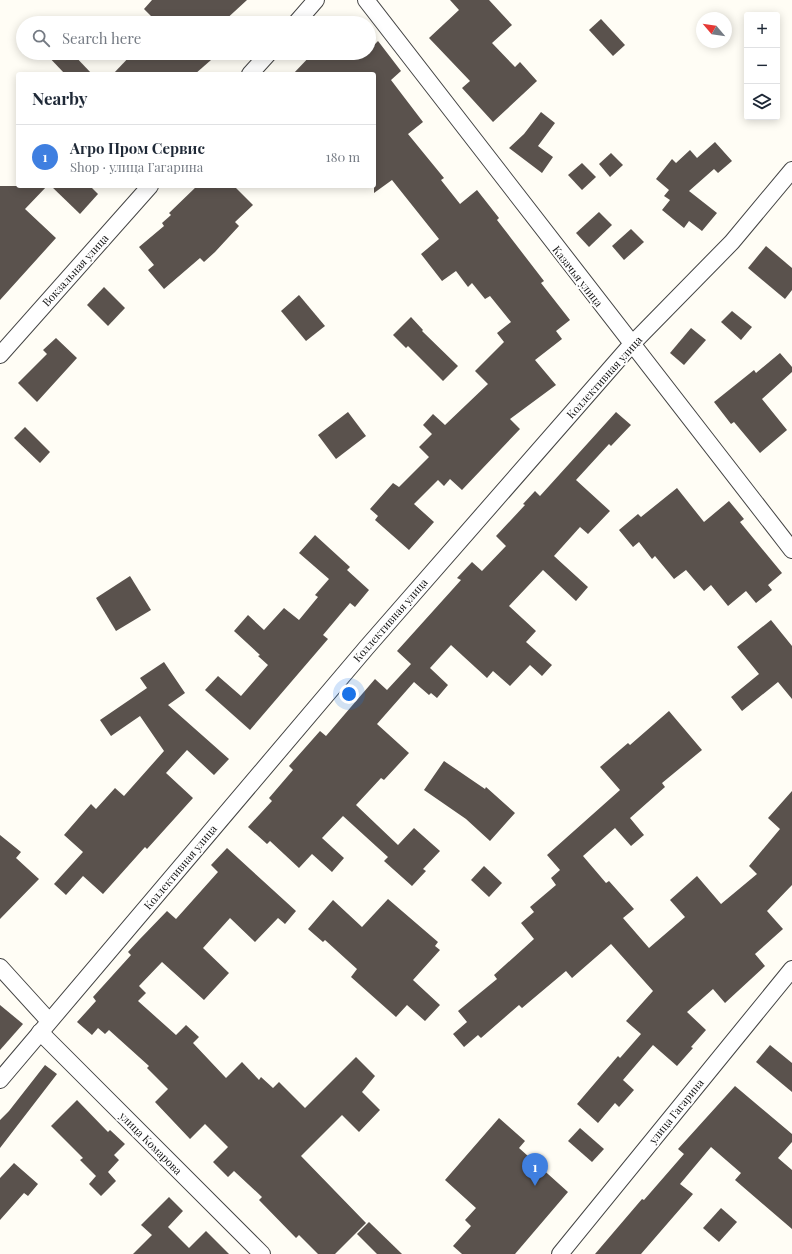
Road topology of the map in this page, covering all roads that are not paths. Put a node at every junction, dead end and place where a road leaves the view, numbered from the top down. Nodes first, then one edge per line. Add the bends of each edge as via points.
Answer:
1 (316, 0) edge
2 (366, 0) edge
3 (302, 16) edge
4 (263, 60) edge
5 (252, 72) edge
6 (792, 170) edge
7 (148, 188) edge
8 (631, 345) junction
9 (0, 354) edge
10 (792, 550) edge
11 (0, 967) edge
12 (792, 968) edge
13 (45, 1026) junction
14 (0, 1080) edge
15 (262, 1254) edge
16 (560, 1254) edge

1 - 3 street
2 - 8 street, Казачья улица
4 - 5 street
6 - 8 street, Коллективная улица via 727,247
7 - 9 street, Вокзальная улица
8 - 10 street, Казачья улица
8 - 13 street, Коллективная улица via 367,647
11 - 13 street, улица Комарова
12 - 16 street, улица Гагарина
13 - 14 street, Коллективная улица
13 - 15 street, улица Комарова

